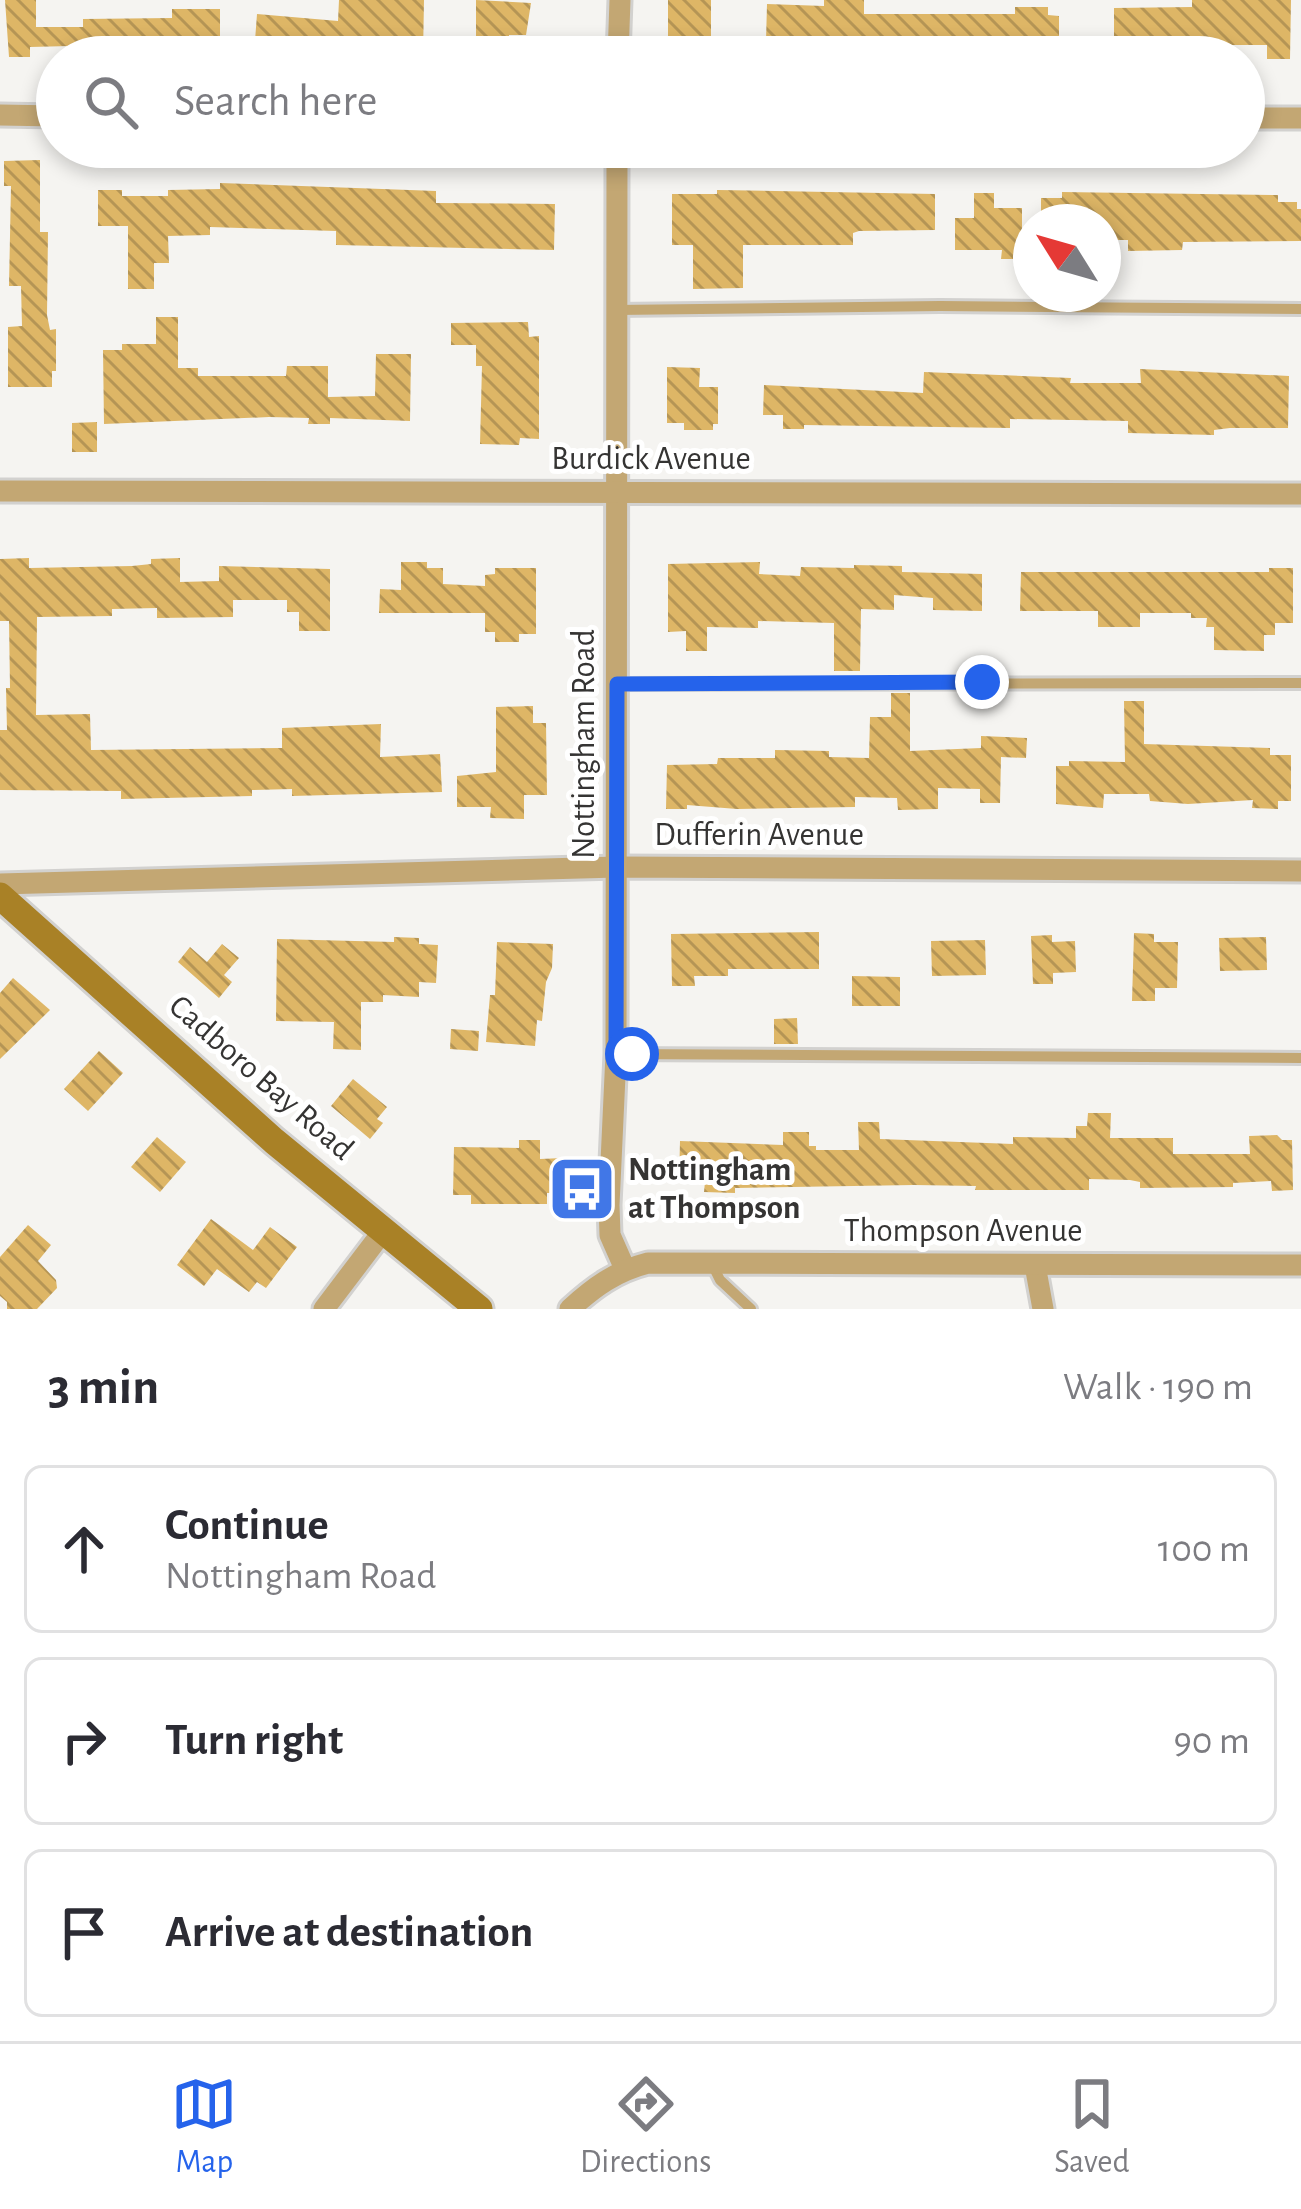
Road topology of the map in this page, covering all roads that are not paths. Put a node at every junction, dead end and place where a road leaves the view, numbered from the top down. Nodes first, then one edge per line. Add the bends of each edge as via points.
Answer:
1 (620, 0) edge
2 (619, 36) edge
3 (0, 116) edge
4 (36, 116) edge
5 (1265, 118) edge
6 (1301, 118) edge
7 (617, 168) edge
8 (1301, 309) edge
9 (616, 310) junction
10 (0, 491) edge
11 (617, 492) junction
12 (1301, 494) edge
13 (1301, 683) edge
14 (617, 684) junction
15 (617, 867) junction
16 (1301, 871) edge
17 (0, 884) edge
18 (0, 896) edge
19 (616, 1054) junction
20 (1301, 1058) edge
21 (384, 1230) junction
22 (711, 1262) junction
23 (1035, 1264) junction
24 (1301, 1265) edge
25 (625, 1269) junction
26 (324, 1309) edge
27 (479, 1309) edge
28 (570, 1309) edge
29 (751, 1309) edge
30 (1043, 1309) edge

1 - 2 street
3 - 4 street
5 - 6 street
7 - 9 street, Nottingham Road
8 - 9 lane
9 - 11 street, Nottingham Road
10 - 11 street, Burdick Avenue
11 - 12 street, Burdick Avenue
11 - 14 street, Nottingham Road
13 - 14 lane
14 - 15 street, Nottingham Road
15 - 16 street, Dufferin Avenue
15 - 17 street, Dufferin Avenue
15 - 19 street, Nottingham Road
18 - 21 main road, Cadboro Bay Road
19 - 20 lane
19 - 25 street, Nottingham Road via 609,1220
21 - 26 street
21 - 27 main road, Cadboro Bay Road
22 - 23 street, Thompson Avenue
22 - 25 street, Thompson Avenue
22 - 29 lane
23 - 24 street, Thompson Avenue
23 - 30 street
25 - 28 street

